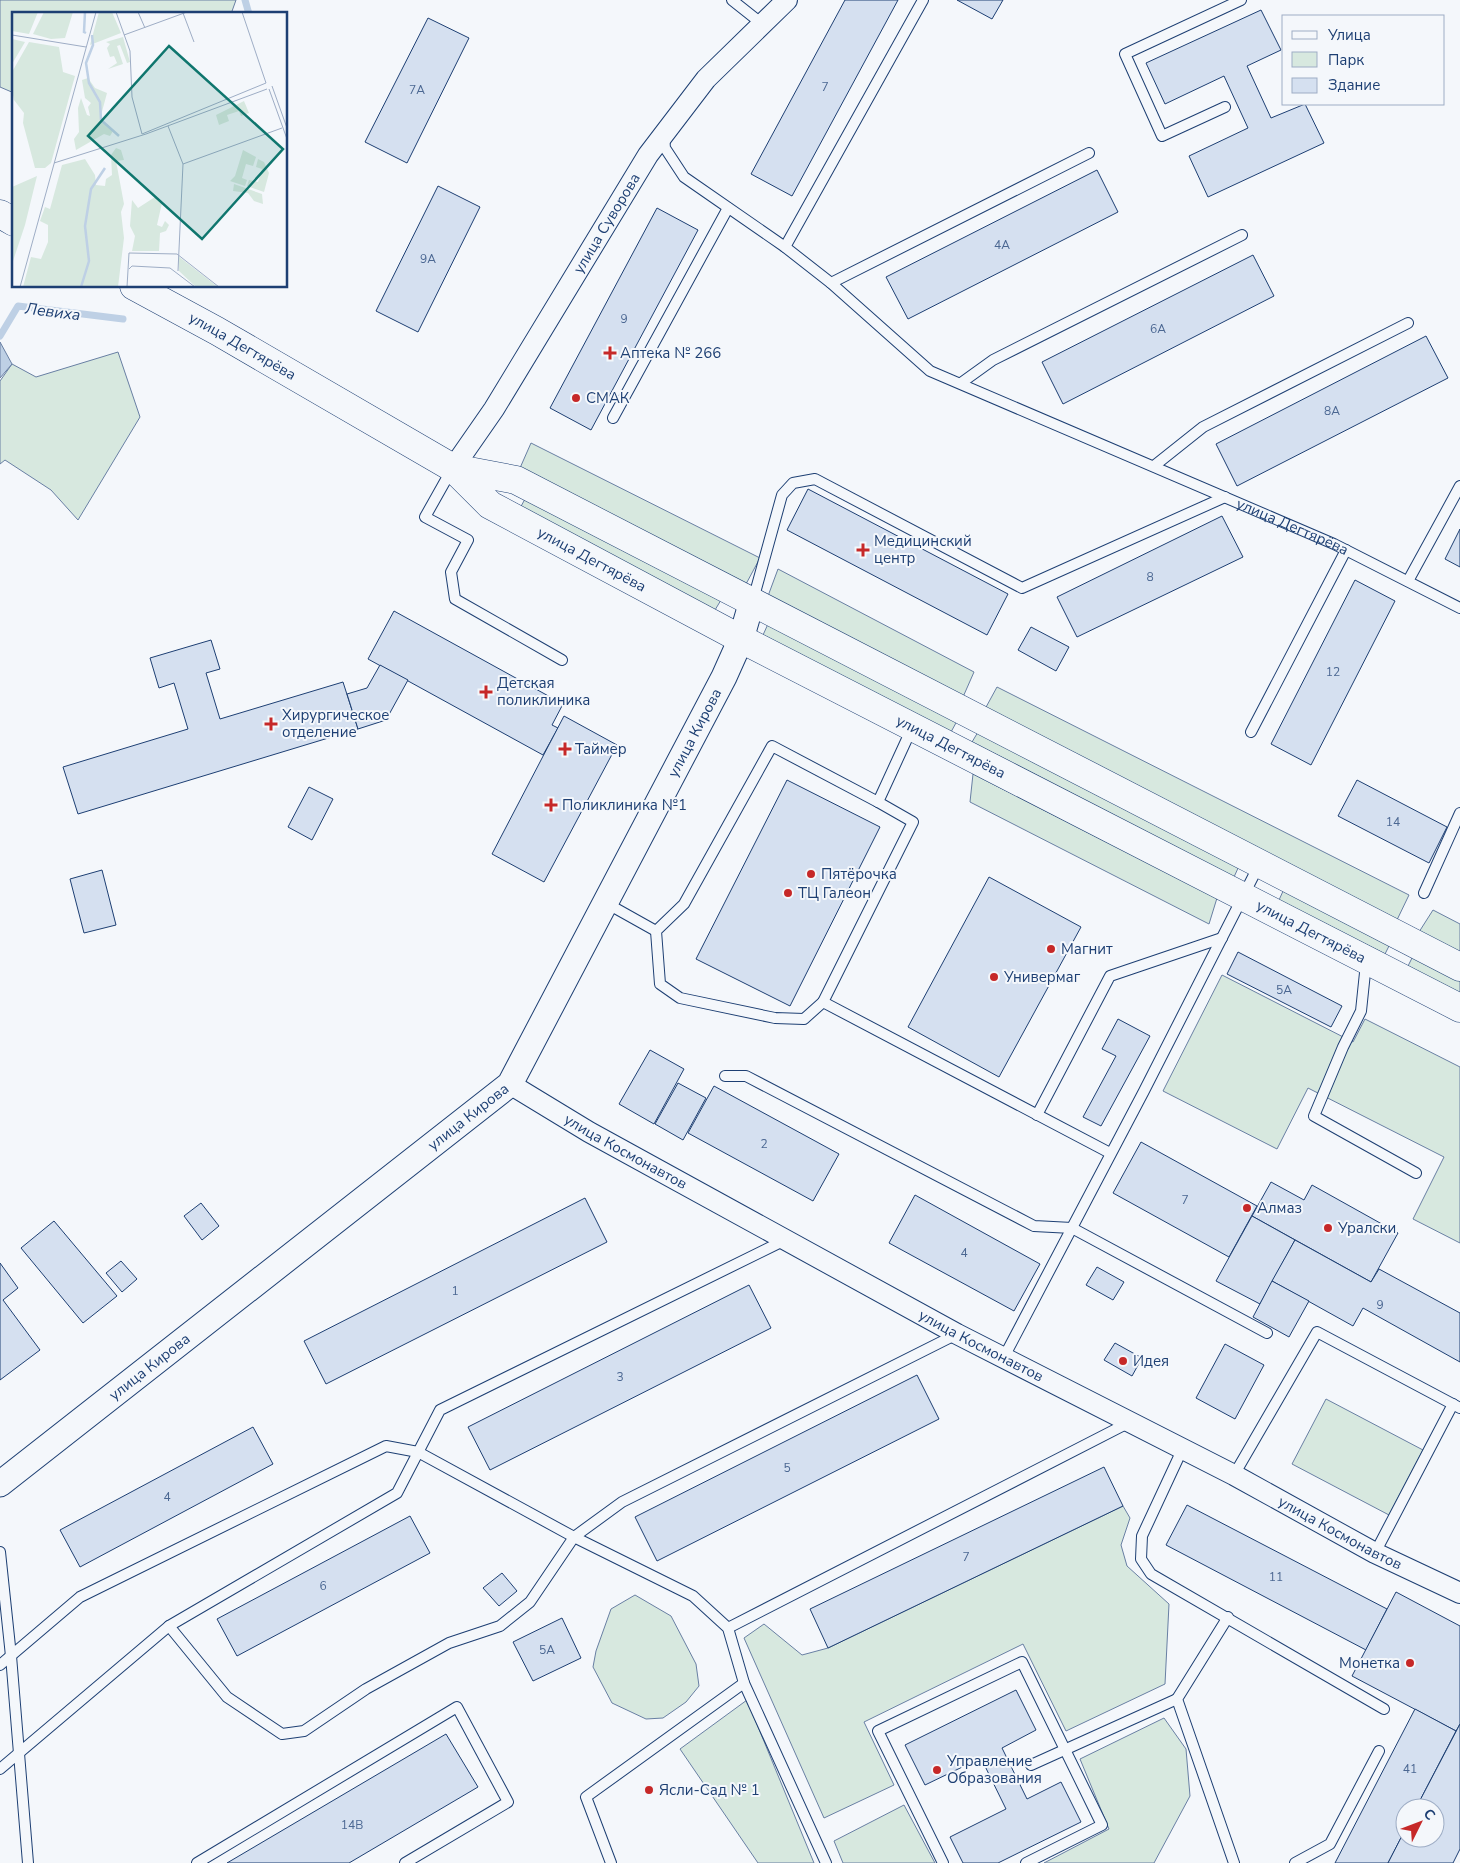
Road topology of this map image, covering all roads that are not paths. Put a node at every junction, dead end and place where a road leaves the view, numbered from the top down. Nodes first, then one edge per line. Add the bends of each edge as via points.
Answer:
1 (732, 0) edge
2 (787, 0) edge
3 (923, 0) edge
4 (1241, 0) edge
5 (761, 23) junction
6 (1225, 107) dead end
7 (664, 134) junction
8 (1089, 153) dead end
9 (728, 208) junction
10 (0, 214) edge
11 (12, 221) edge
12 (1242, 235) dead end
13 (785, 248) junction
14 (830, 283) junction
15 (138, 288) edge
16 (1408, 324) dead end
17 (962, 383) junction
18 (613, 418) dead end
19 (1154, 466) junction
20 (453, 468) junction
21 (1460, 486) edge
22 (1225, 497) junction
23 (1346, 550) junction
24 (1408, 581) junction
25 (752, 601) junction
26 (1460, 608) edge
27 (741, 639) junction
28 (562, 660) dead end
29 (913, 727) junction
30 (1251, 732) dead end
31 (878, 802) junction
32 (1460, 813) edge
33 (1260, 864) junction
34 (1424, 892) dead end
35 (1243, 897) junction
36 (606, 903) junction
37 (656, 931) junction
38 (1222, 938) junction
39 (1366, 959) junction
40 (1460, 967) edge
41 (823, 1002) junction
42 (1460, 1008) edge
43 (725, 1076) dead end
44 (510, 1084) junction
45 (1037, 1115) junction
46 (1110, 1153) junction
47 (1416, 1173) dead end
48 (1072, 1228) junction
49 (785, 1240) junction
50 (1267, 1333) dead end
51 (957, 1334) junction
52 (1004, 1357) junction
53 (1456, 1406) edge
54 (1130, 1422) junction
55 (1182, 1450) junction
56 (418, 1452) junction
57 (1234, 1475) junction
58 (0, 1484) edge
59 (574, 1537) junction
60 (0, 1552) edge
61 (1375, 1553) junction
62 (1460, 1593) edge
63 (1228, 1617) junction
64 (169, 1626) junction
65 (728, 1628) junction
66 (11, 1656) junction
67 (0, 1666) edge
68 (744, 1683) junction
69 (1177, 1699) junction
70 (1384, 1709) dead end
71 (1064, 1748) junction
72 (1379, 1751) dead end
73 (20, 1753) junction
74 (1031, 1765) dead end
75 (0, 1769) edge
76 (28, 1863) edge
77 (197, 1863) edge
78 (405, 1863) edge
79 (611, 1863) edge
80 (826, 1863) edge
81 (943, 1863) edge
82 (1026, 1863) edge
83 (1234, 1863) edge
84 (1295, 1863) edge

1 - 5 lane
2 - 5 street, улица Суворова
3 - 13 lane
4 - 6 lane via 1125,54 1162,136
5 - 7 street, улица Суворова via 706,79
7 - 9 lane, улица Дегтярёва via 665,148 684,177
7 - 20 street, улица Суворова via 648,154 494,409
8 - 14 lane
9 - 13 lane, улица Дегтярёва
9 - 18 lane
10 - 11 main road
12 - 17 lane via 993,360
13 - 14 lane, улица Дегтярёва
14 - 17 lane, улица Дегтярёва via 930,370
15 - 20 main road, улица Дегтярёва
16 - 19 lane via 1203,427
17 - 19 lane, улица Дегтярёва
19 - 22 lane, улица Дегтярёва
20 - 25 main road, улица Дегтярёва via 516,480
20 - 27 main road, улица Дегтярёва via 490,505
20 - 28 lane via 426,517 468,540 451,572 455,599
21 - 24 lane
22 - 23 lane, улица Дегтярёва
22 - 25 lane via 1022,588 815,479 793,484 782,495
23 - 24 lane, улица Дегтярёва
23 - 30 lane
24 - 26 lane, улица Дегтярёва
25 - 27 street, улица Кирова
25 - 33 main road, улица Дегтярёва
27 - 29 main road, улица Дегтярёва
27 - 36 street, улица Кирова
29 - 31 lane
29 - 35 main road, улица Дегтярёва
31 - 37 lane via 772,746 684,904
31 - 41 lane via 913,822
32 - 34 lane
33 - 35 lane
33 - 40 main road, улица Дегтярёва
35 - 38 lane
35 - 39 main road, улица Дегтярёва
36 - 37 lane
36 - 44 street, улица Кирова
37 - 41 lane via 660,984 680,998 775,1018 804,1019
38 - 45 lane via 1110,976
38 - 46 lane
39 - 42 main road, улица Дегтярёва
39 - 47 lane via 1361,1011 1314,1116
41 - 45 lane
43 - 48 lane via 746,1076 1034,1226
44 - 49 street, улица Космонавтов via 589,1132
44 - 58 street, улица Кирова
45 - 46 lane
46 - 48 lane
48 - 50 lane
48 - 52 lane
49 - 51 street, улица Космонавтов
49 - 56 lane via 440,1410
51 - 52 street, улица Космонавтов
51 - 59 lane via 622,1502
52 - 54 street, улица Космонавтов
53 - 57 lane via 1317,1332
53 - 61 lane
54 - 55 street, улица Космонавтов
54 - 65 lane
55 - 57 street, улица Космонавтов
55 - 63 lane via 1142,1536 1141,1559 1152,1574
56 - 59 lane
56 - 64 lane via 397,1493
56 - 66 lane via 386,1446 80,1596
57 - 61 street, улица Космонавтов
59 - 64 lane via 530,1602 500,1626 449,1643 366,1689 304,1731 282,1734 227,1697
59 - 65 lane via 693,1596
60 - 66 lane
61 - 62 street, улица Космонавтов
63 - 69 lane
63 - 70 lane
64 - 73 lane
65 - 68 lane
66 - 67 lane
66 - 73 lane
68 - 79 lane via 586,1797
68 - 80 lane
69 - 71 lane
69 - 83 lane
71 - 74 lane
71 - 81 lane via 1022,1662 878,1732
71 - 82 lane via 1102,1825
72 - 84 lane via 1330,1844
73 - 75 lane
73 - 76 lane
77 - 78 lane via 457,1707 508,1802

